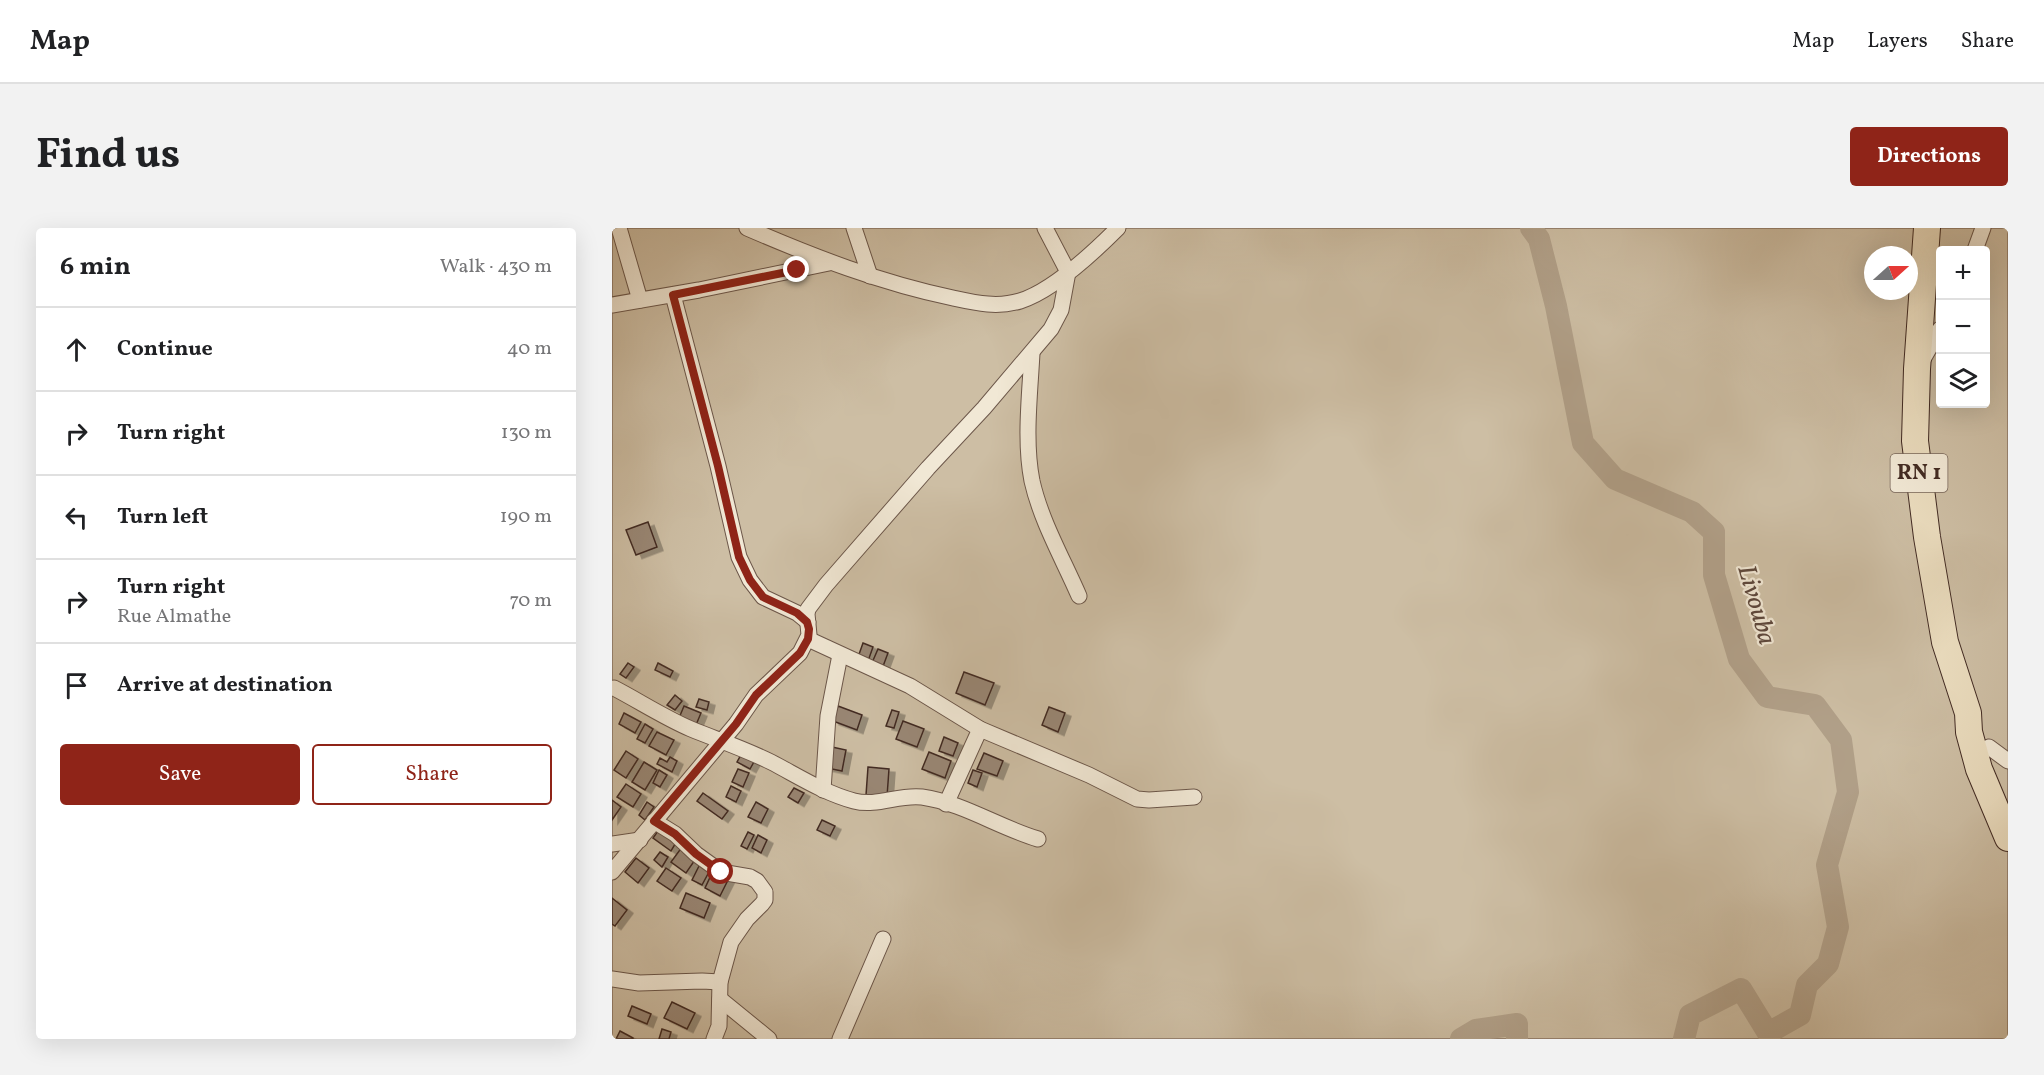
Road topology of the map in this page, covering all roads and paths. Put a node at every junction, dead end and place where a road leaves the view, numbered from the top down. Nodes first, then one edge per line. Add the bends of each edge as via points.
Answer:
1 (619, 228) edge
2 (747, 228) edge
3 (854, 228) edge
4 (1045, 228) edge
5 (1118, 228) edge
6 (1927, 228) edge
7 (1983, 228) edge
8 (1976, 246) edge
9 (829, 263) junction
10 (1068, 272) junction
11 (870, 276) junction
12 (673, 295) junction
13 (640, 300) junction
14 (612, 305) edge
15 (1936, 337) edge
16 (1032, 352) junction
17 (1917, 369) junction
18 (1079, 596) dead end
19 (807, 622) junction
20 (808, 639) junction
21 (840, 655) junction
22 (614, 688) dead end
23 (1968, 713) junction
24 (980, 729) junction
25 (722, 740) junction
26 (1999, 754) edge
27 (823, 790) junction
28 (1194, 797) dead end
29 (2008, 797) edge
30 (946, 804) junction
31 (654, 821) junction
32 (2008, 838) edge
33 (1038, 839) dead end
34 (640, 840) junction
35 (612, 844) edge
36 (612, 872) edge
37 (883, 939) dead end
38 (612, 979) edge
39 (720, 982) junction
40 (720, 999) junction
41 (714, 1039) edge
42 (769, 1039) edge
43 (840, 1039) edge

1 - 13 street
2 - 9 street
3 - 11 street
4 - 10 street
5 - 10 street
6 - 17 highway, RN 1
7 - 8 street
9 - 11 street
9 - 12 street
10 - 11 street via 1038,294 999,304 934,295
10 - 16 street via 1061,310
12 - 13 street
12 - 19 street via 739,557 763,597
13 - 14 street
15 - 17 street
16 - 18 street via 1028,450 1032,481
16 - 19 street via 826,585 808,609
17 - 23 highway, RN 1 via 1915,441 1927,537 1945,642
19 - 20 street
20 - 21 street
20 - 25 street via 800,653 756,695
21 - 24 street via 910,686
21 - 27 street via 828,716
22 - 25 street via 690,728
23 - 26 highway, RN 1
23 - 32 highway, RN 1 via 1969,732 1980,769
24 - 28 street via 1137,798
24 - 30 street
25 - 27 street
25 - 31 street
26 - 29 highway, RN 1
27 - 30 street via 855,802 923,797
30 - 33 street
31 - 34 street
31 - 39 street via 721,872 750,877 763,889 762,904 731,942
34 - 35 street
34 - 36 street
37 - 43 street
38 - 39 street via 639,983
39 - 40 street
40 - 41 street via 719,1026
40 - 42 street

